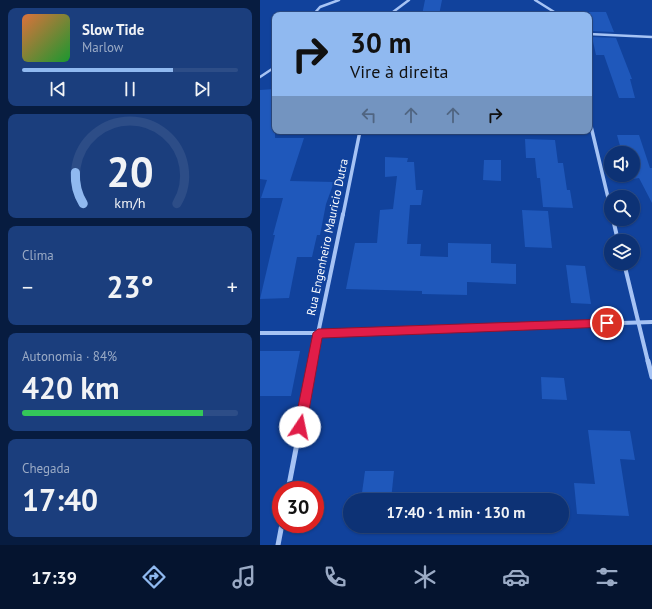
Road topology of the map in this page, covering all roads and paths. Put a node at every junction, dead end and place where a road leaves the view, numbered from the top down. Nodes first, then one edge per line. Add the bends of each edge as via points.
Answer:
1 (339, 0) edge
2 (410, 0) edge
3 (535, 0) edge
4 (314, 12) edge
5 (392, 12) edge
6 (554, 12) edge
7 (592, 34) edge
8 (652, 36) edge
9 (272, 69) edge
10 (260, 77) edge
11 (592, 131) edge
12 (359, 134) edge
13 (606, 190) edge
14 (626, 270) edge
15 (638, 322) junction
16 (652, 322) edge
17 (260, 333) edge
18 (318, 333) junction
19 (652, 377) edge
20 (290, 481) edge
21 (280, 533) edge
22 (278, 545) edge

1 - 4 street
2 - 5 street
3 - 6 street
7 - 8 street
9 - 10 street
11 - 13 street
12 - 18 street, Rua Engenheiro Mauricio Dutra
14 - 15 street
15 - 16 street
15 - 18 street
15 - 19 street
17 - 18 street
18 - 20 street, Rua Engenheiro Mauricio Dutra
21 - 22 street

